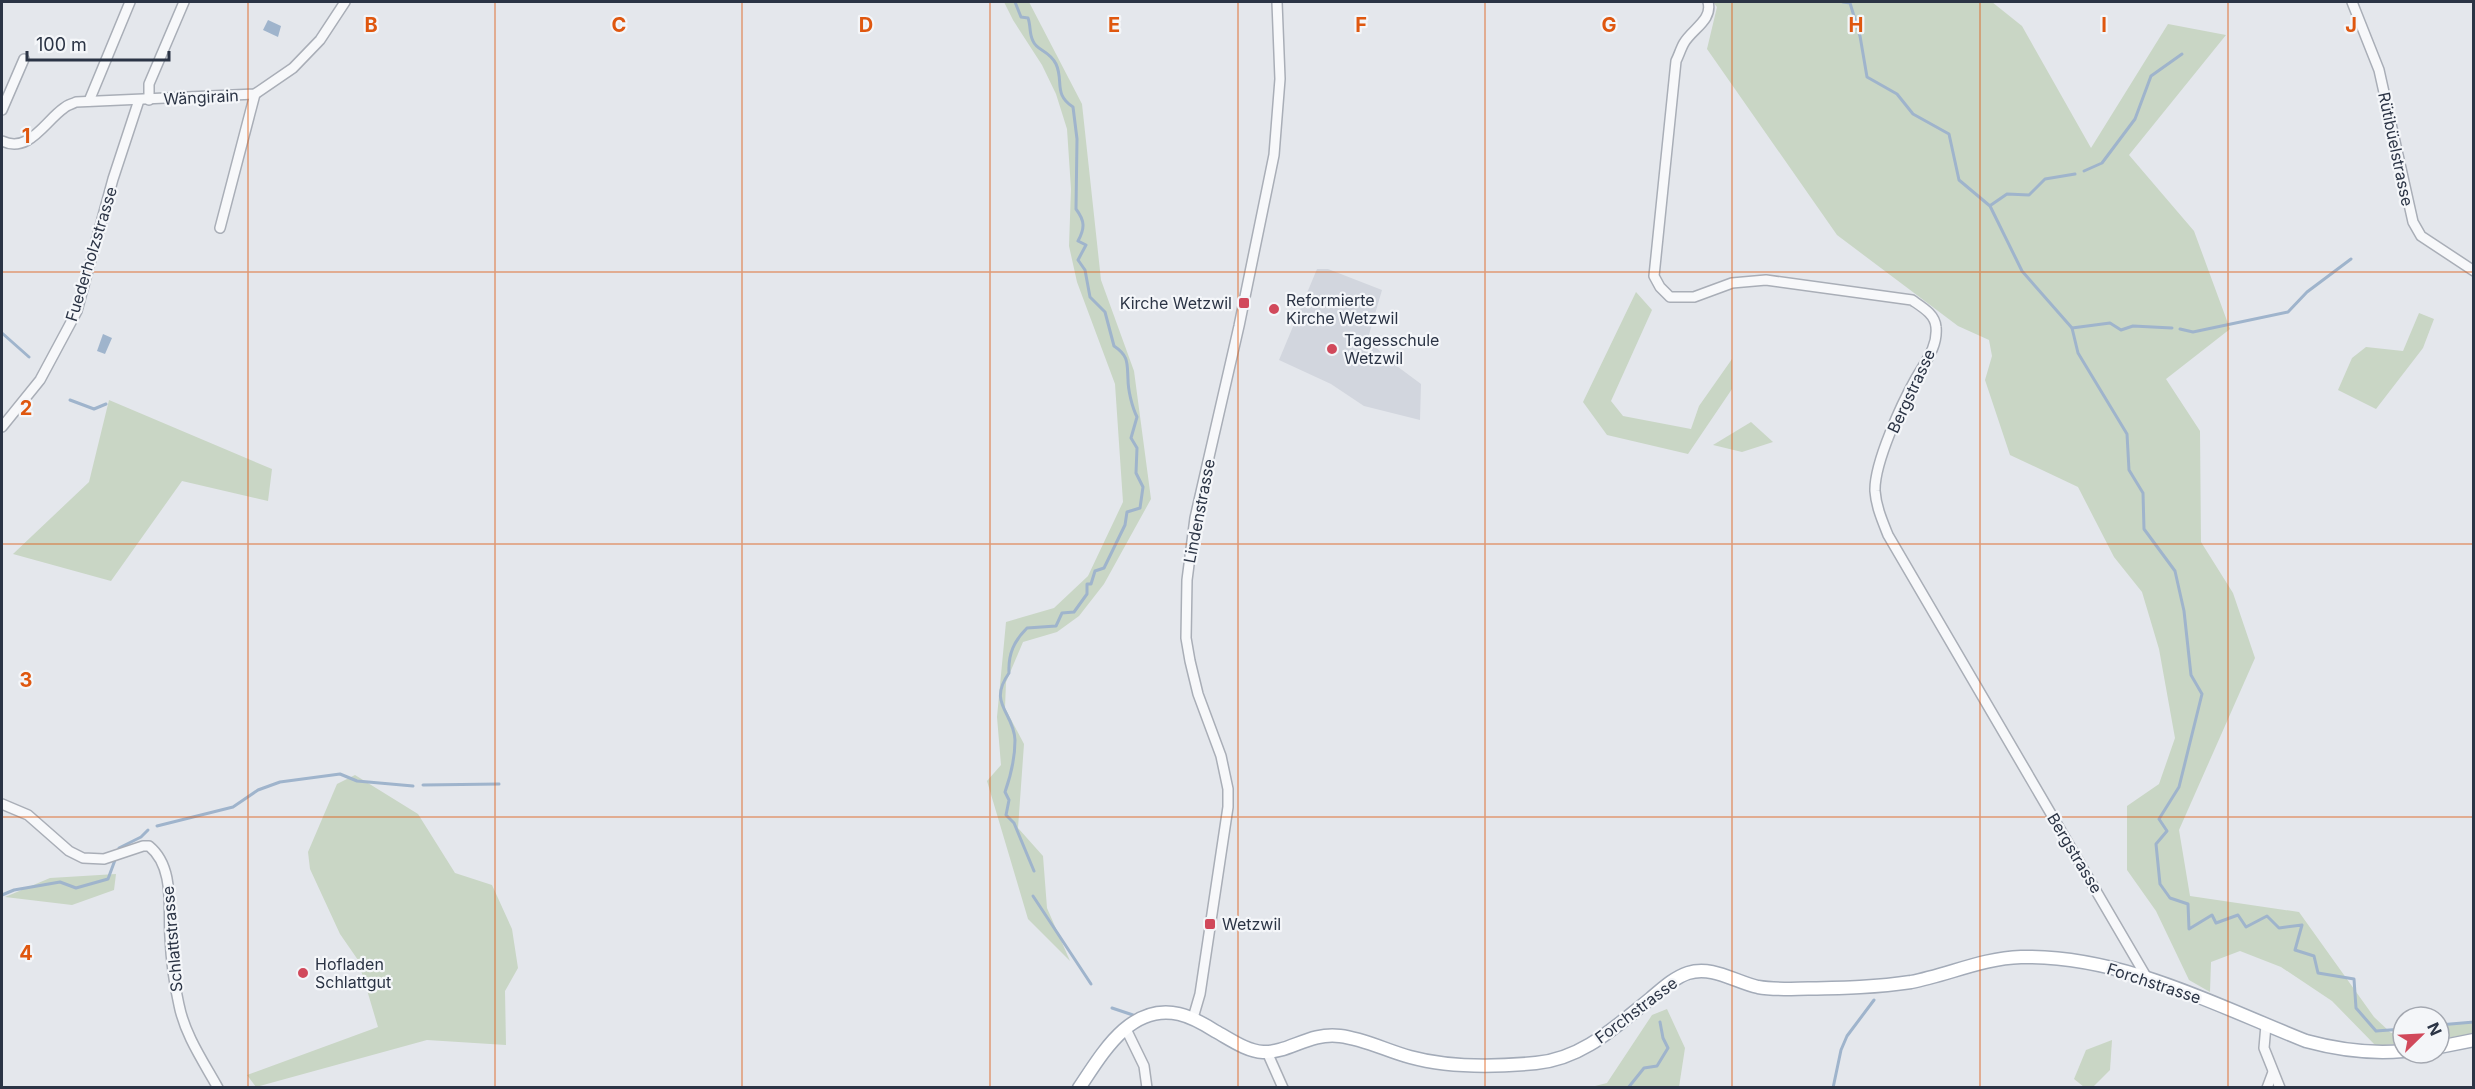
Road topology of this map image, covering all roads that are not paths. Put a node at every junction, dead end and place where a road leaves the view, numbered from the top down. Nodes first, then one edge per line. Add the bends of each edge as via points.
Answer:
1 (130, 2) edge
2 (184, 2) edge
3 (345, 2) edge
4 (1277, 2) edge
5 (1708, 2) edge
6 (2352, 2) edge
7 (24, 59) dead end
8 (255, 94) junction
9 (144, 100) junction
10 (89, 101) junction
11 (2, 110) edge
12 (2, 141) edge
13 (220, 228) dead end
14 (2474, 271) edge
15 (2, 427) edge
16 (2, 804) edge
17 (2147, 978) junction
18 (1193, 1018) junction
19 (1126, 1029) junction
20 (2265, 1030) junction
21 (2474, 1041) edge
22 (2451, 1045) edge
23 (1267, 1052) junction
24 (2391, 1052) edge
25 (2273, 1072) junction
26 (218, 1088) edge
27 (1079, 1088) edge
28 (1148, 1088) edge
29 (1283, 1088) edge
30 (2267, 1088) edge
31 (2280, 1088) edge

1 - 10 street
2 - 9 street, Fuederholzstrasse
3 - 8 street, Wängirain via 320,40 294,68
4 - 18 street, Lindenstrasse via 1280,79 1274,155 1195,518 1187,580 1186,638 1190,661 1228,789 1200,994
5 - 17 street, Bergstrasse via 1704,22 1684,41 1676,61 1654,276 1670,297 1694,297 1732,283 1766,280 1912,300 1929,312 1936,326 1932,352 1883,452 1875,488 1878,508 1888,535
6 - 14 street, Rütibüelstrasse via 2379,69 2413,222 2421,236
7 - 11 street
8 - 9 street, Wängirain
8 - 13 street
9 - 10 street, Wängirain
9 - 15 street, Fuederholzstrasse via 113,179 77,311 40,380
10 - 12 street, Wängirain via 64,108 33,137 19,144
16 - 26 street, Schlattstrasse via 28,815 69,851 83,858 104,859 143,846 155,850 169,887 170,936 179,1007 192,1042
17 - 20 main road, Forchstrasse
17 - 23 main road, Forchstrasse via 2072,961 2022,957 1911,982 1837,987 1767,989 1698,971 1676,978 1582,1050 1551,1061 1441,1064 1358,1040 1325,1035
18 - 19 main road via 1152,1014
18 - 23 main road via 1250,1049
19 - 27 main road via 1104,1050
19 - 28 street via 1144,1066
20 - 24 main road, Forchstrasse via 2336,1048
20 - 25 street via 2264,1048
21 - 22 main road
23 - 29 street
25 - 30 street
25 - 31 street

